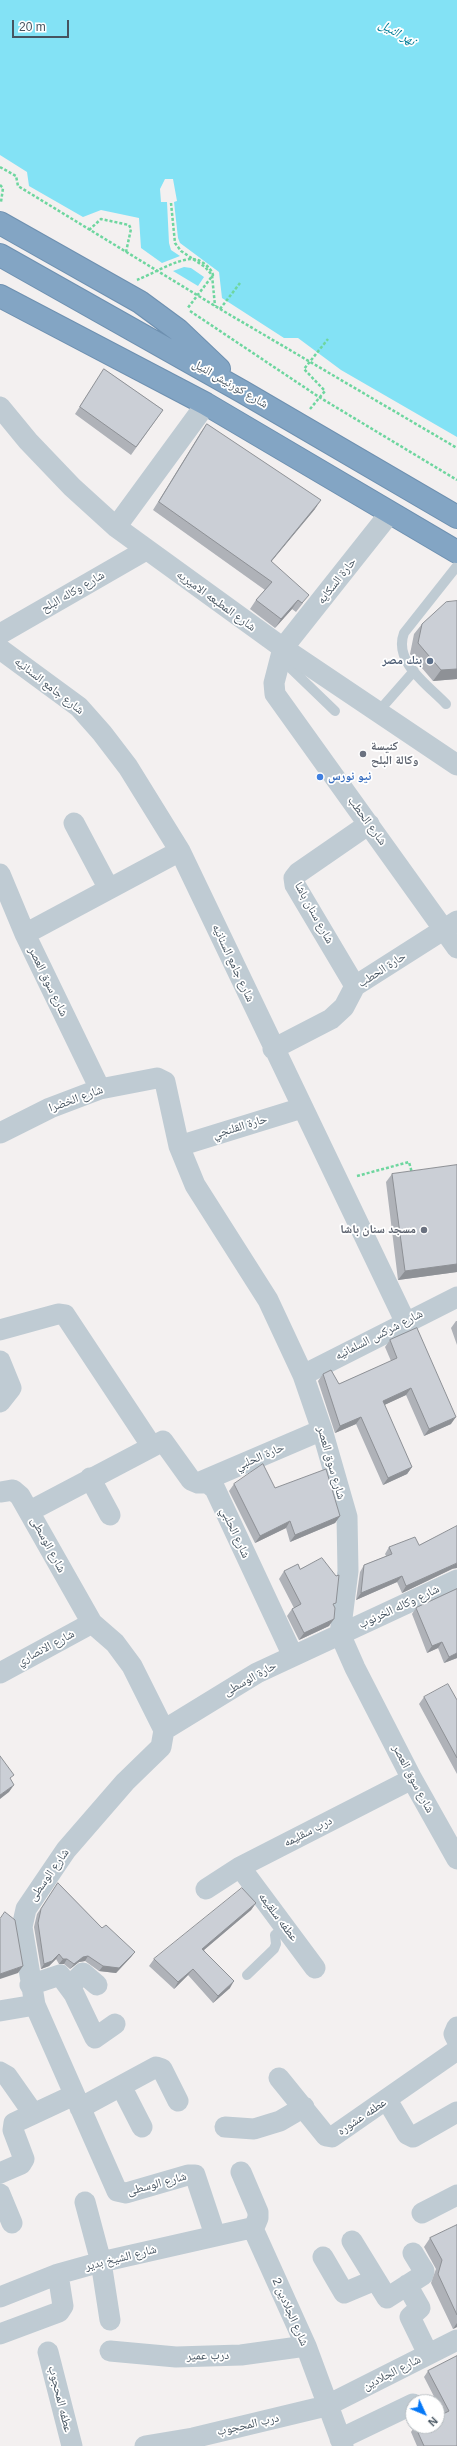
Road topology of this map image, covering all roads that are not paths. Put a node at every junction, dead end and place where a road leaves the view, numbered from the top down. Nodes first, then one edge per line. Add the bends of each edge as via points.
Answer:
1 (2, 208) edge
2 (0, 255) edge
3 (0, 296) edge
4 (243, 392) junction
5 (206, 404) junction
6 (0, 407) edge
7 (390, 513) junction
8 (457, 517) edge
9 (116, 527) junction
10 (146, 550) junction
11 (457, 552) edge
12 (457, 566) edge
13 (0, 634) edge
14 (0, 649) edge
15 (281, 653) junction
16 (414, 671) junction
17 (446, 704) dead end
18 (335, 711) dead end
19 (378, 712) junction
20 (457, 765) edge
21 (74, 823) dead end
22 (369, 824) junction
23 (180, 851) junction
24 (0, 874) edge
25 (109, 889) junction
26 (451, 925) edge
27 (25, 934) junction
28 (457, 948) edge
29 (356, 986) junction
30 (273, 1049) junction
31 (157, 1078) joint
32 (100, 1089) junction
33 (302, 1108) junction
34 (0, 1133) edge
35 (179, 1146) junction
36 (457, 1297) edge
37 (405, 1321) junction
38 (0, 1330) edge
39 (0, 1361) edge
40 (303, 1375) junction
41 (0, 1402) edge
42 (322, 1430) junction
43 (150, 1445) junction
44 (90, 1478) junction
45 (198, 1483) junction
46 (0, 1492) edge
47 (30, 1511) junction
48 (110, 1515) dead end
49 (457, 1580) edge
50 (92, 1623) junction
51 (340, 1634) junction
52 (293, 1656) junction
53 (0, 1672) edge
54 (164, 1730) junction
55 (412, 1779) junction
56 (457, 1859) edge
57 (240, 1867) junction
58 (206, 1889) dead end
59 (285, 1927) junction
60 (315, 1968) dead end
61 (247, 1975) dead end
62 (30, 1985) junction
63 (97, 1985) dead end
64 (69, 1987) junction
65 (35, 2005) junction
66 (0, 2011) edge
67 (115, 2024) dead end
68 (457, 2027) edge
69 (457, 2040) edge
70 (457, 2050) edge
71 (0, 2072) edge
72 (279, 2078) dead end
73 (121, 2086) junction
74 (387, 2100) junction
75 (178, 2101) dead end
76 (77, 2102) junction
77 (304, 2107) junction
78 (457, 2112) edge
79 (33, 2114) junction
80 (142, 2127) dead end
81 (225, 2127) dead end
82 (240, 2172) dead end
83 (0, 2174) edge
84 (0, 2194) edge
85 (457, 2195) edge
86 (86, 2202) dead end
87 (422, 2213) dead end
88 (12, 2223) dead end
89 (249, 2229) junction
90 (214, 2235) junction
91 (352, 2241) dead end
92 (413, 2253) dead end
93 (323, 2257) dead end
94 (101, 2262) junction
95 (58, 2274) junction
96 (375, 2280) junction
97 (407, 2285) junction
98 (0, 2297) edge
99 (110, 2320) dead end
100 (0, 2334) edge
101 (457, 2340) edge
102 (306, 2346) junction
103 (110, 2351) dead end
104 (48, 2352) dead end
105 (428, 2354) junction
106 (326, 2406) junction
107 (405, 2409) edge
108 (342, 2443) edge
109 (72, 2446) edge
110 (146, 2446) edge

1 - 4 highway via 93,274 140,302 178,330
2 - 4 highway, شارع كورنيش النيل
3 - 5 highway
4 - 8 highway, شارع كورنيش النيل
5 - 7 highway
5 - 9 street
6 - 9 street, شارع المطبعه الاميريه via 72,487
7 - 11 highway
7 - 15 street, حارة السكايه
9 - 10 street, شارع المطبعه الاميريه
10 - 13 street, شارع وكاله البلح
10 - 15 street, شارع المطبعه الاميريه
12 - 16 lane via 404,633 400,643 402,652 407,664
14 - 23 street, شارع جامع السنانيه via 79,707 128,767
15 - 18 lane
15 - 19 street, شارع المطبعه الاميريه
15 - 22 street, شارع الحطب via 274,683 275,694
16 - 17 lane
16 - 19 lane
19 - 20 street, شارع المطبعه الاميريه
21 - 25 street
22 - 26 street, شارع الحطب
22 - 29 street, شارع سنان باشا via 298,872 294,878 295,885
23 - 25 street
23 - 30 street, شارع جامع السنانيه
24 - 27 street, شارع سوق العصر
25 - 27 street
26 - 28 street, شارع الحطب
26 - 29 street, حارة الحطب
27 - 32 street, شارع سوق العصر
29 - 30 street, حارة الحطب via 339,1013
30 - 33 street, شارع جامع السنانيه
31 - 32 street, شارع الخضرا
31 - 35 street, شارع سوق العصر via 167,1085
32 - 34 street, شارع الخضرا via 50,1108
33 - 35 street, حارة القلنجي
33 - 37 street, شارع جامع السنانيه
35 - 40 street, شارع سوق العصر via 195,1185 268,1300
36 - 37 street, شارع شركس السلمانيه
37 - 40 street, شارع شركس السلمانيه
38 - 43 street via 58,1314 65,1315
39 - 41 street via 11,1388
40 - 42 street, شارع سوق العصر
42 - 45 street, حارة الحلبي
42 - 51 street, شارع سوق العصر via 347,1517 348,1571
43 - 44 street
43 - 45 street, شارع الحلبي via 164,1442 188,1477
44 - 47 street
44 - 48 street
45 - 52 street, شارع الحلبي via 208,1483 214,1489
46 - 47 street, شارع الوسطى via 13,1490
47 - 50 street, شارع الوسطى
49 - 51 street, شارع وكاله الخرنوب
50 - 53 street, شارع الانصاري
50 - 54 street, شارع الوسطى via 116,1643 132,1666
51 - 52 street, حارة الوسطى
51 - 55 street, شارع سوق العصر
52 - 54 street, حارة الوسطى via 257,1673
54 - 62 street, شارع الوسطى via 160,1747 66,1850 26,1909 22,1927
55 - 56 street, شارع سوق العصر
55 - 57 street, درب سقليمه
57 - 58 street, درب سقليمه
57 - 59 street, عطفه سلقيمه
59 - 60 street, عطفه سلقيمه
59 - 61 lane via 275,1935 276,1947
62 - 64 street via 59,1975
62 - 65 street, شارع الوسطى
63 - 64 street via 83,1973
64 - 67 street via 95,2038
65 - 66 street
65 - 76 street, شارع الوسطى
68 - 69 street via 454,2034
70 - 74 street, عطفه عشوره
71 - 79 street via 7,2076
72 - 77 street, عطفه عشوره
73 - 75 street via 159,2067
73 - 76 street
73 - 80 street
74 - 77 street, عطفه عشوره via 332,2137 326,2136
74 - 78 street via 407,2134 413,2137
76 - 79 street
76 - 90 street, شارع الوسطى via 117,2191 126,2193 188,2174 195,2175
77 - 81 street via 280,2121 254,2129
79 - 83 street via 16,2121 12,2127 24,2156 22,2162
82 - 89 street via 258,2212 258,2218
84 - 88 street
85 - 87 street
86 - 94 street
89 - 90 street, شارع الشيخ بدير
89 - 102 street, شارع الجلادين 2
90 - 94 street, شارع الشيخ بدير
91 - 96 street
92 - 97 street via 424,2273
93 - 96 street via 344,2293
94 - 95 street, شارع الشيخ بدير
94 - 99 street
95 - 98 street, شارع الشيخ بدير
95 - 100 street via 63,2306 60,2312
96 - 97 street via 388,2298
97 - 105 street via 420,2308 410,2317
101 - 105 street, شارع الجلادين
102 - 103 street, درب عمير via 241,2356 176,2357
102 - 106 street, شارع الجلادين 2
104 - 109 street, عطفه المحجوب
105 - 106 street, شارع الجلادين
106 - 108 street, شارع الجلادين 2
106 - 110 street, درب المحجوب
107 - 108 street

